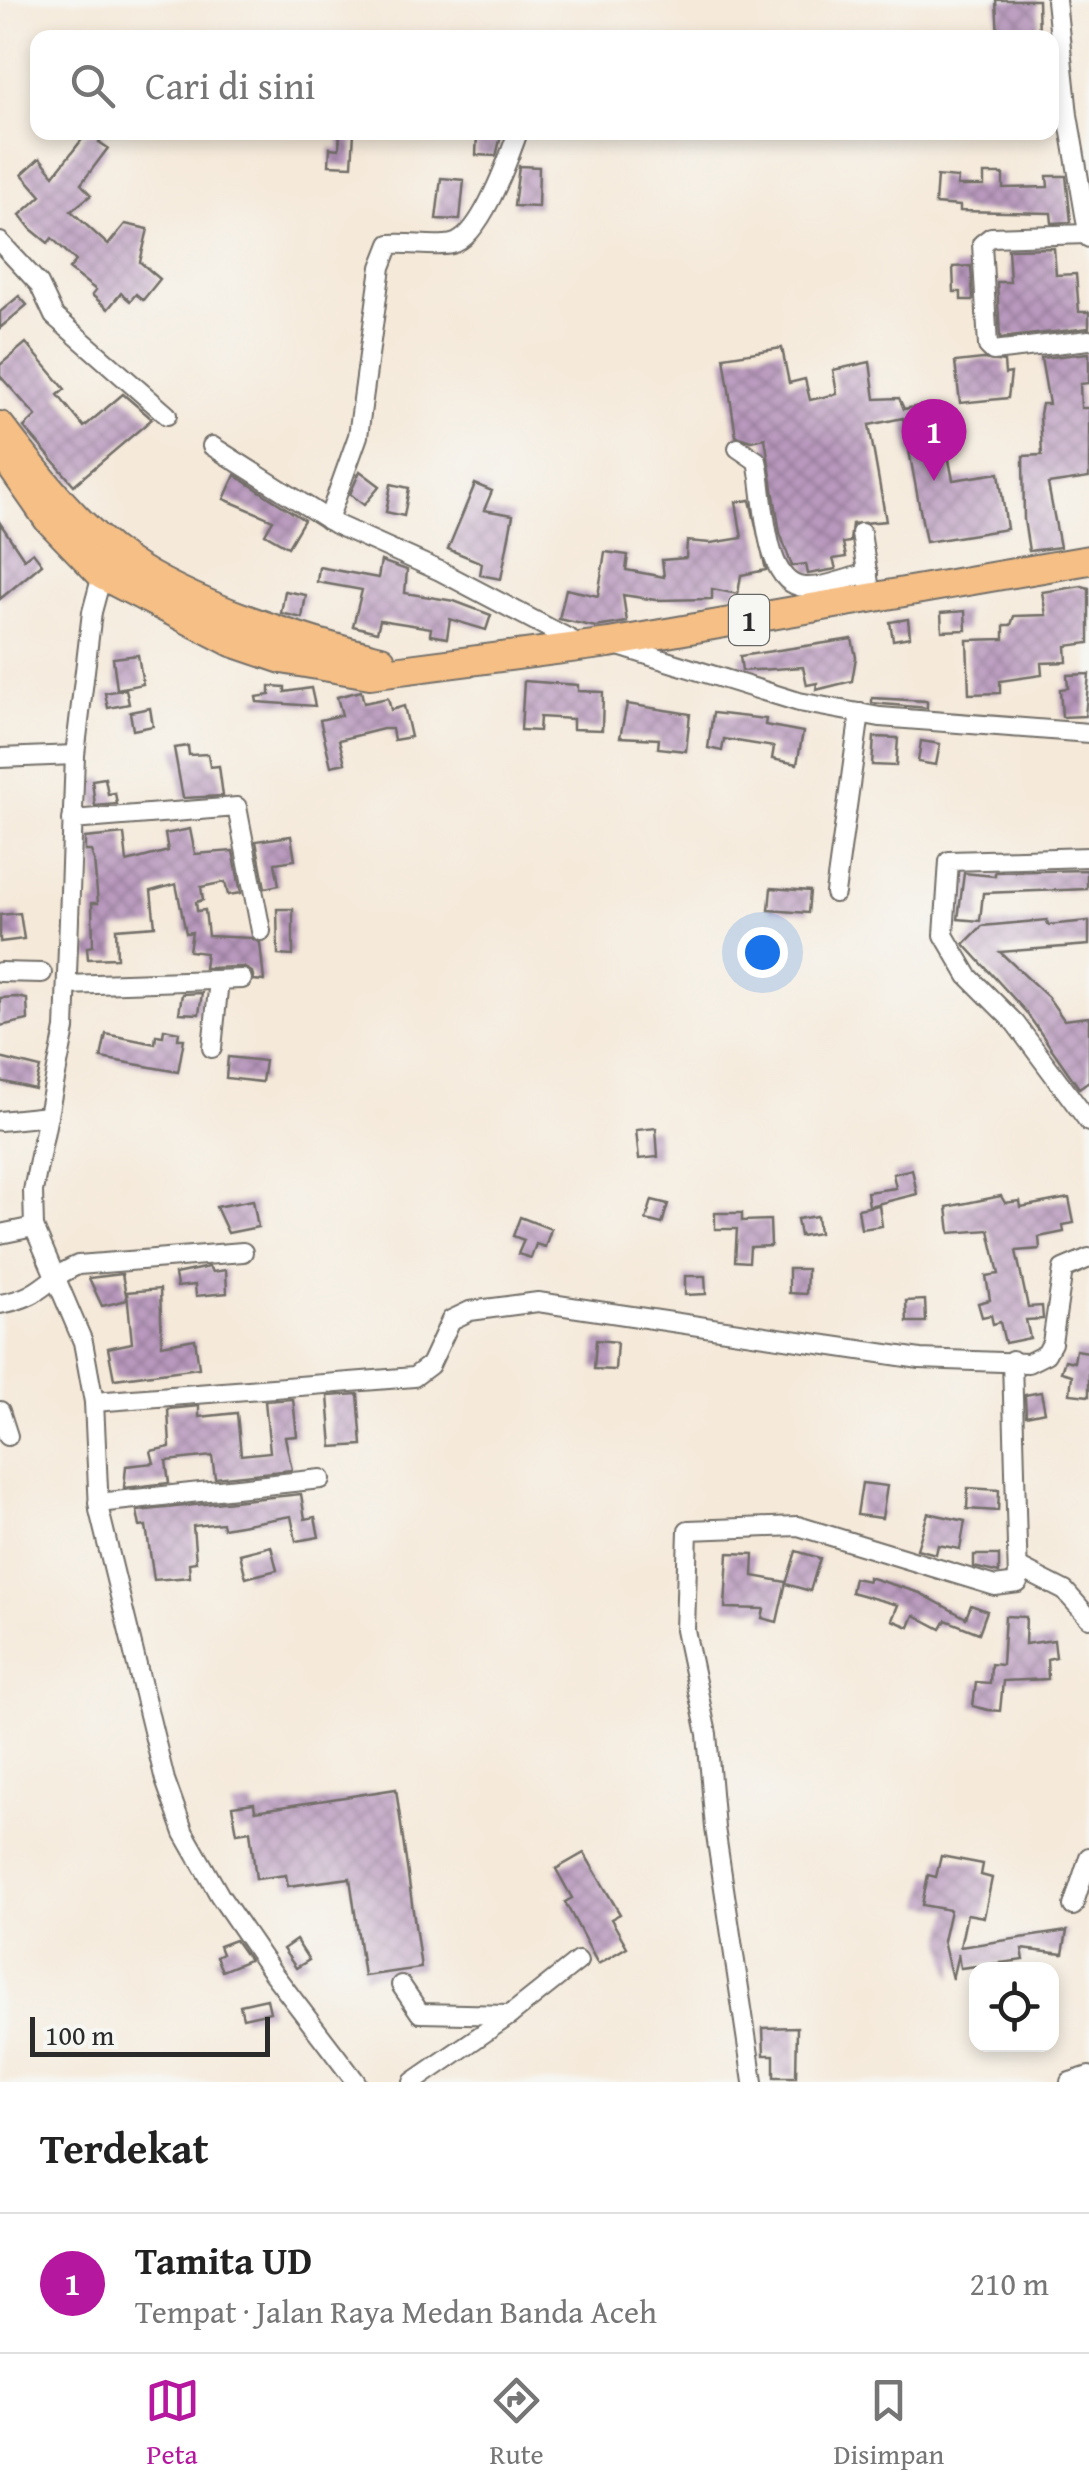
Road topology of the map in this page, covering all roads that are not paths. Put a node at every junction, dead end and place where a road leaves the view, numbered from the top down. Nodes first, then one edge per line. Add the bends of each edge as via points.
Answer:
1 (1056, 0) edge
2 (515, 140) edge
3 (1089, 236) edge
4 (0, 242) edge
5 (1089, 340) edge
6 (167, 415) dead end
7 (0, 426) edge
8 (212, 446) dead end
9 (738, 448) dead end
10 (0, 450) edge
11 (328, 520) junction
12 (862, 533) dead end
13 (1089, 560) edge
14 (102, 575) junction
15 (870, 586) junction
16 (152, 590) junction
17 (596, 645) junction
18 (407, 666) junction
19 (860, 713) junction
20 (1089, 733) edge
21 (75, 754) junction
22 (0, 758) edge
23 (72, 820) junction
24 (1089, 857) edge
25 (835, 893) dead end
26 (261, 931) dead end
27 (0, 972) edge
28 (42, 973) dead end
29 (242, 979) dead end
30 (219, 980) junction
31 (67, 985) junction
32 (212, 1048) dead end
33 (48, 1116) junction
34 (0, 1121) edge
35 (1089, 1122) edge
36 (34, 1227) junction
37 (0, 1234) edge
38 (244, 1252) dead end
39 (1089, 1258) edge
40 (54, 1278) junction
41 (0, 1304) edge
42 (1012, 1360) junction
43 (94, 1402) junction
44 (0, 1411) edge
45 (8, 1436) dead end
46 (321, 1479) dead end
47 (98, 1503) junction
48 (1018, 1567) junction
49 (1089, 1618) edge
50 (1089, 1857) edge
51 (1073, 1906) dead end
52 (578, 1961) dead end
53 (402, 1984) dead end
54 (510, 2016) junction
55 (1089, 2076) edge
56 (356, 2082) edge
57 (414, 2082) edge
58 (754, 2082) edge
59 (1070, 2082) edge

1 - 3 street
2 - 11 street via 466,239 390,244 381,266 358,436
3 - 5 street via 991,237 982,244 993,351
4 - 6 street via 40,284 54,316
7 - 16 highway, 1 via 65,507
8 - 11 street
9 - 15 street via 757,462 780,574 810,588
10 - 14 highway, 1 via 48,519
11 - 17 street
12 - 15 street
13 - 15 highway, 1
14 - 16 highway, 1
14 - 21 street
15 - 17 highway, 1
16 - 18 highway, 1 via 210,601 280,631
16 - 18 highway, 1 via 213,634 282,659 370,674
17 - 18 highway, 1
17 - 19 street
19 - 20 street
19 - 25 street
21 - 22 street
21 - 23 street
23 - 26 street via 237,807
23 - 31 street
24 - 35 street via 948,861 944,935 968,976 1015,1023
27 - 28 street
29 - 30 street
30 - 31 street
30 - 32 street
31 - 33 street
33 - 34 street
33 - 36 street via 33,1191
36 - 37 street
36 - 40 street
38 - 40 street via 78,1265
39 - 42 street via 1062,1269 1046,1354 1028,1363
40 - 41 street via 37,1295
40 - 43 street via 83,1342
42 - 43 street via 920,1359 538,1302 451,1320 430,1364 414,1377
42 - 48 street
43 - 47 street
44 - 45 street
46 - 47 street
47 - 56 street via 184,1832 272,1972
48 - 49 street via 1065,1591
48 - 58 street via 1018,1583 995,1586 798,1526 688,1530 686,1630 707,1734
50 - 51 street
52 - 54 street
53 - 54 street via 420,2013
54 - 57 street
55 - 59 street

